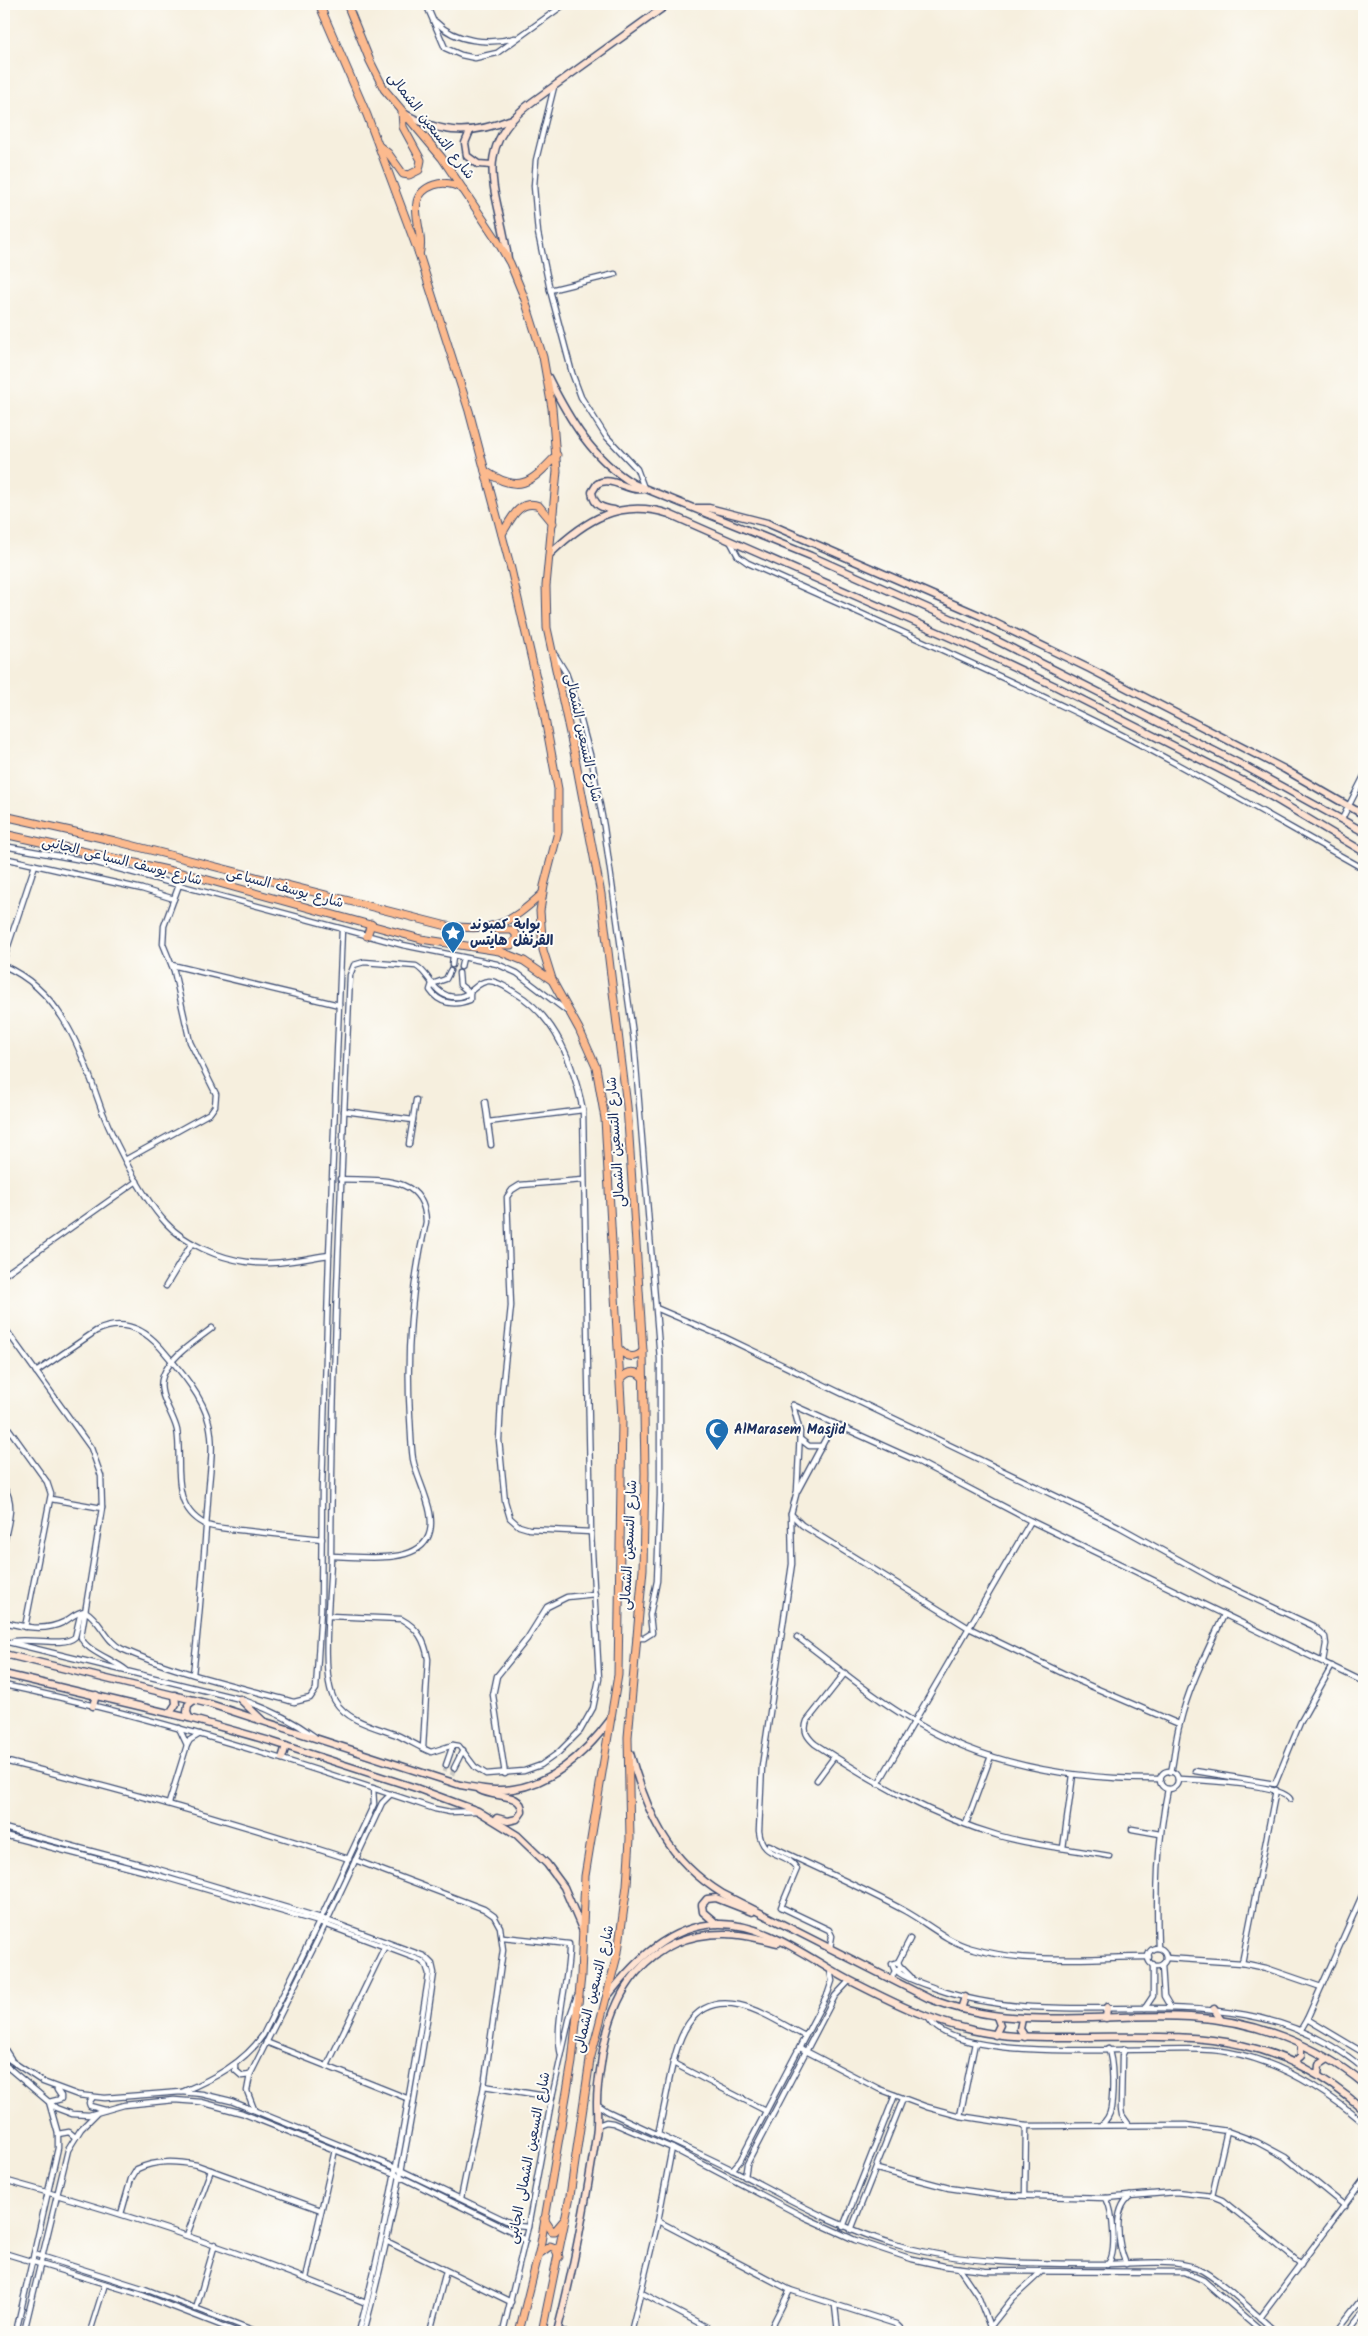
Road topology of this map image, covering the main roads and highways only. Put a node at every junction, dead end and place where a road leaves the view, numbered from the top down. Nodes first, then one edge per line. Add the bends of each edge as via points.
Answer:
1 (319, 4) edge
2 (346, 4) edge
3 (402, 112) junction
4 (378, 146) junction
5 (466, 192) junction
6 (419, 254) junction
7 (557, 455) junction
8 (485, 471) junction
9 (553, 523) junction
10 (502, 534) junction
11 (4, 816) edge
12 (4, 834) edge
13 (542, 894) junction
14 (371, 924) junction
15 (492, 926) junction
16 (367, 936) road end
17 (490, 949) junction
18 (553, 982) junction
19 (620, 1350) junction
20 (643, 1351) junction
21 (621, 1379) junction
22 (644, 1380) junction
23 (544, 2218) junction
24 (566, 2218) junction
25 (538, 2254) junction
26 (559, 2258) junction
27 (519, 2332) edge
28 (542, 2332) edge

1 - 4 main road, شارع التسعين الشمالى
2 - 3 main road, شارع التسعين الشمالى via 378,80
3 - 4 main road via 403,127 421,160 418,170 410,175 402,174 388,153
3 - 5 main road, شارع التسعين الشمالى
4 - 6 main road, شارع التسعين الشمالى
5 - 6 main road via 444,183 422,193 416,209 421,241
5 - 7 main road, شارع التسعين الشمالى via 508,260 535,327 546,374
6 - 8 main road, شارع التسعين الشمالى
7 - 8 main road via 536,476 518,484 500,481
7 - 9 main road, شارع التسعين الشمالى
8 - 10 main road, شارع التسعين الشمالى
9 - 10 main road via 539,506 527,504 518,509
9 - 20 main road, شارع التسعين الشمالى via 546,610 551,649 595,860 611,964 627,1106
10 - 13 main road, شارع التسعين الشمالى via 543,708 558,789 558,832
11 - 15 main road, شارع يوسف السباعى via 115,841 431,923 472,928
12 - 14 main road, شارع يوسف السباعى via 190,875
13 - 15 main road, شارع يوسف السباعى via 516,916
13 - 18 main road, شارع التسعين الشمالى via 542,940
14 - 16 main road
14 - 17 main road, شارع يوسف السباعى via 436,942
15 - 17 main road via 498,930 512,930 516,939 511,945 496,945
17 - 18 main road, شارع يوسف السباعى via 524,961
18 - 19 main road, شارع التسعين الشمالى via 592,1057 602,1098
19 - 20 main road via 633,1357
19 - 21 main road, شارع التسعين الشمالى
20 - 22 main road, شارع التسعين الشمالى
21 - 22 main road via 624,1374 633,1372
21 - 23 main road, شارع التسعين الشمالى via 618,1661 612,1718 588,1855 572,2062
22 - 24 main road, شارع التسعين الشمالى via 644,1531 628,1744 630,1839 626,1903 618,1952 590,2060
23 - 24 main road via 552,2231
23 - 25 main road, شارع التسعين الشمالى
24 - 26 main road, شارع التسعين الشمالى
25 - 26 main road via 550,2246 555,2248
25 - 27 main road, شارع التسعين الشمالى
26 - 28 main road, شارع التسعين الشمالى

